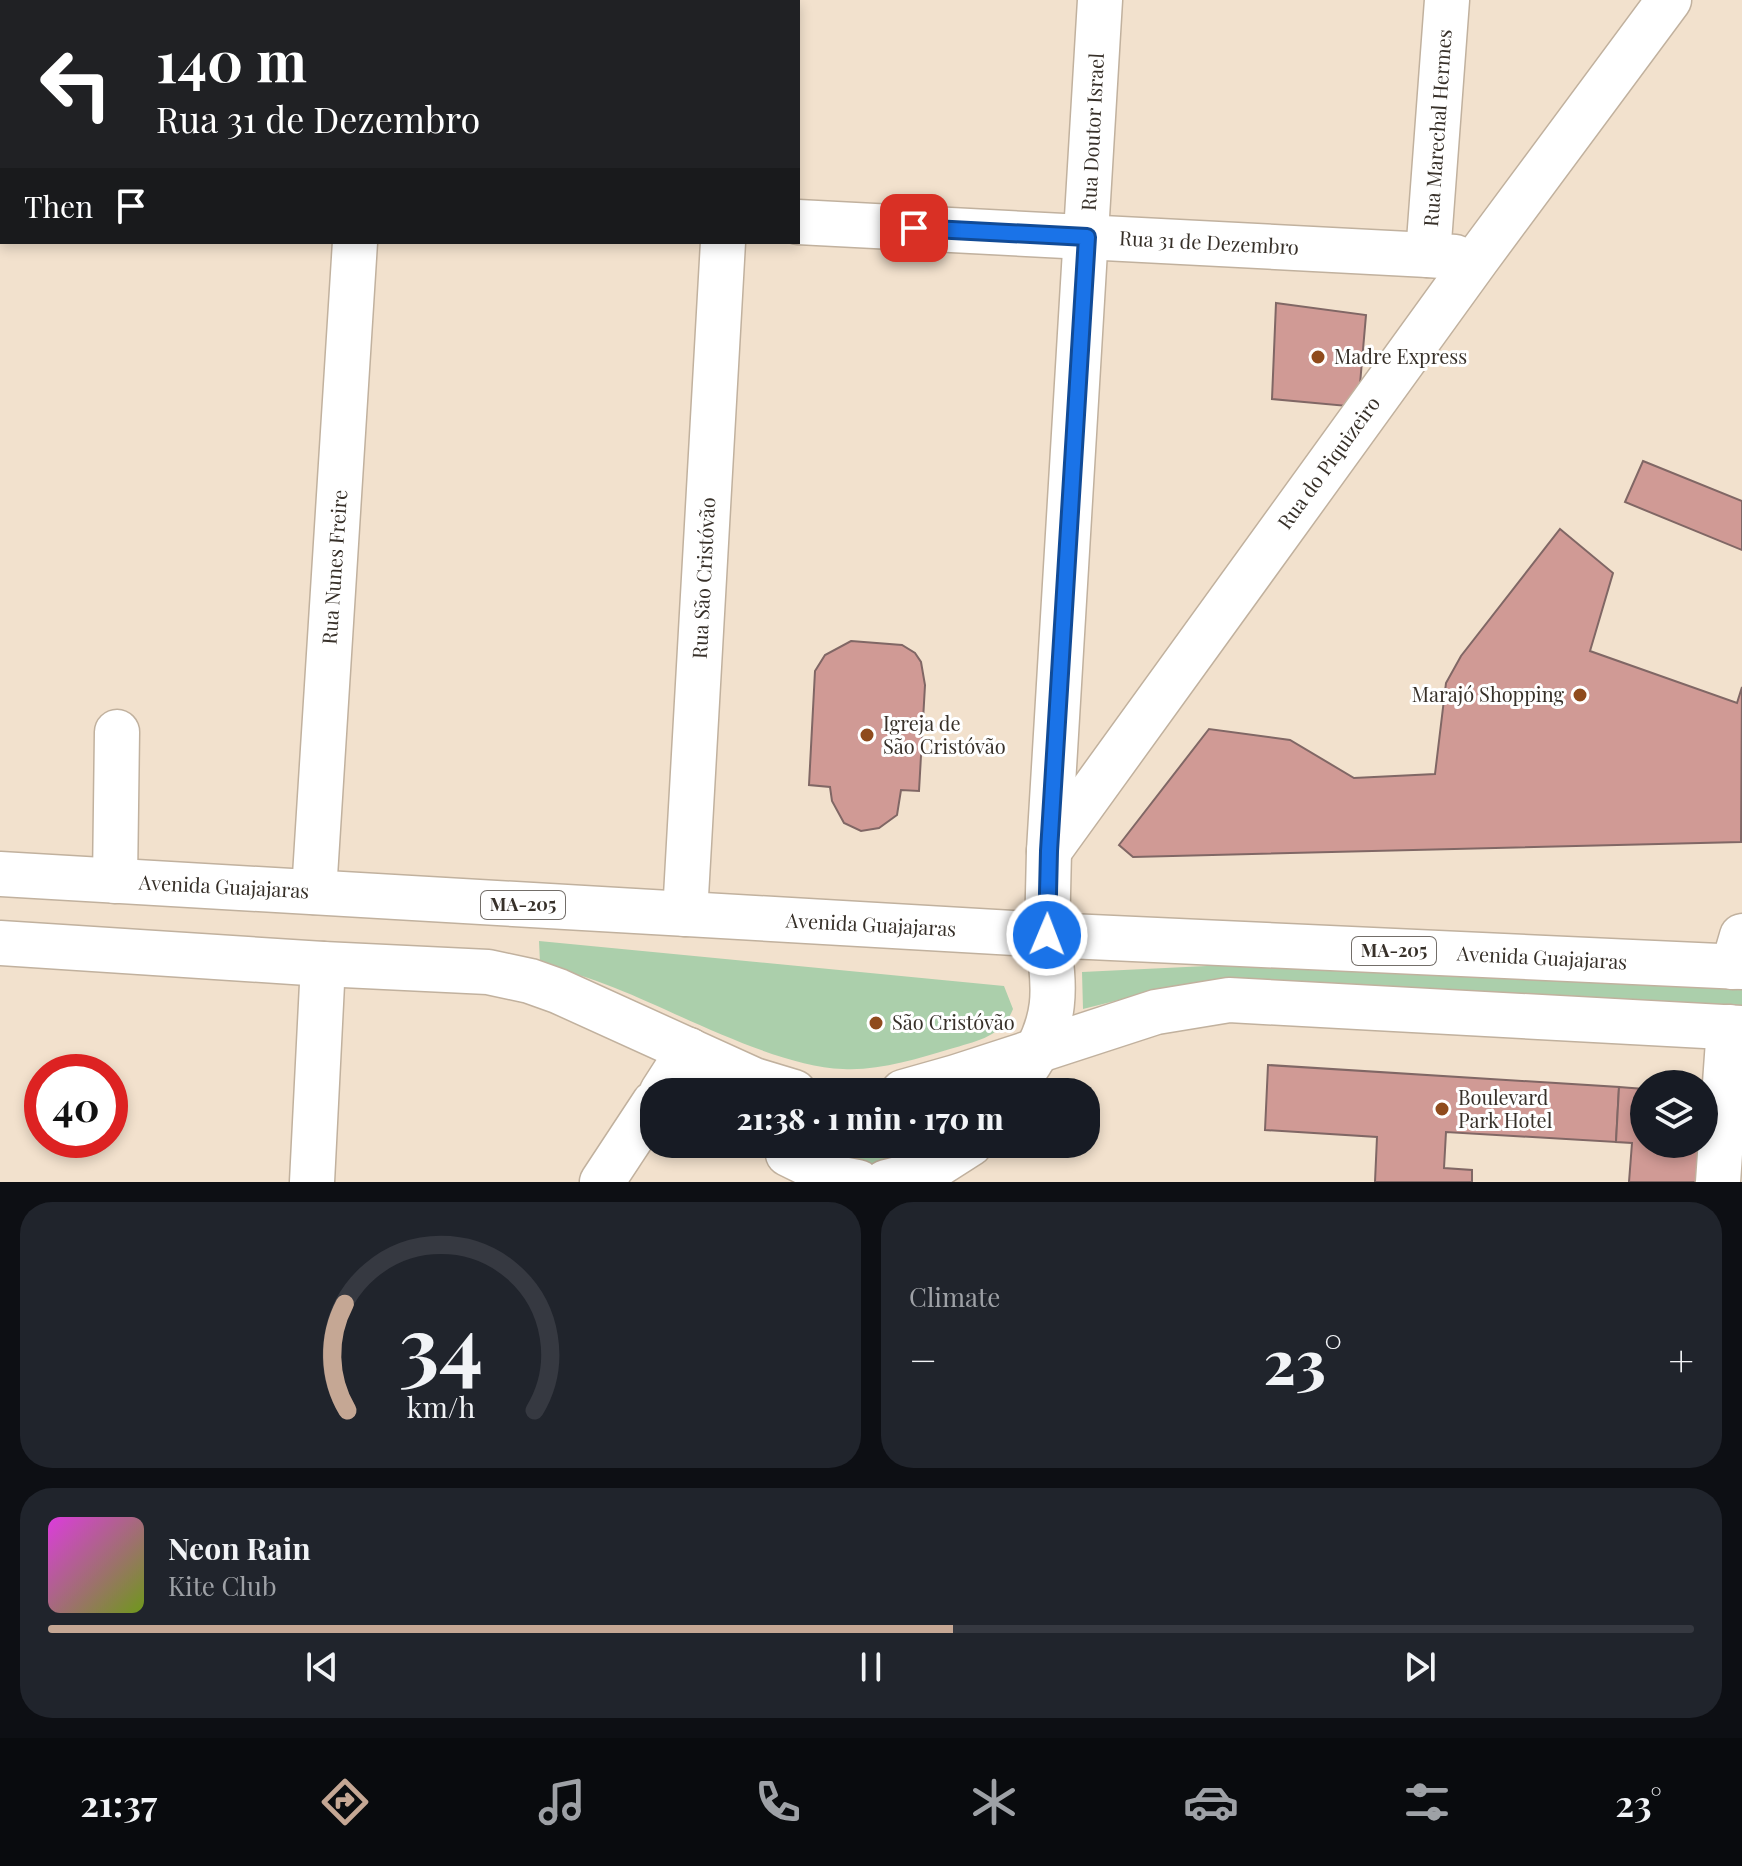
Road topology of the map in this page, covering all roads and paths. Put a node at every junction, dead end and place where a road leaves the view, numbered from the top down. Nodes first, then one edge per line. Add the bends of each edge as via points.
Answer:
1 (1100, 0) edge
2 (1447, 0) edge
3 (1669, 0) edge
4 (800, 222) edge
5 (1087, 237) junction
6 (355, 244) edge
7 (723, 244) edge
8 (1428, 255) junction
9 (1477, 259) junction
10 (117, 732) dead end
11 (1049, 851) junction
12 (0, 874) edge
13 (115, 881) junction
14 (314, 892) junction
15 (685, 914) junction
16 (1047, 935) junction
17 (0, 943) edge
18 (1739, 957) edge
19 (323, 964) junction
20 (1735, 1027) edge
21 (689, 1050) junction
22 (1038, 1051) junction
23 (671, 1078) edge
24 (716, 1078) edge
25 (750, 1078) edge
26 (949, 1078) edge
27 (1019, 1078) edge
28 (640, 1124) edge
29 (948, 1158) edge
30 (962, 1158) edge
31 (791, 1160) edge
32 (312, 1182) edge
33 (602, 1182) edge
34 (858, 1182) edge
35 (886, 1182) edge
36 (947, 1182) edge
37 (1718, 1182) edge

1 - 5 street, Rua Doutor Israel
2 - 8 street, Rua Marechal Hermes
3 - 9 street, Rua do Piquizeiro
4 - 5 street, Rua 31 de Dezembro
5 - 8 street, Rua 31 de Dezembro
5 - 11 street, Rua Doutor Israel
6 - 14 street, Rua Nunes Freire
7 - 15 street, Rua São Cristóvão
8 - 9 street, Rua Marechal Hermes
9 - 11 street, Rua do Piquizeiro
10 - 13 street
11 - 16 street, Rua Doutor Israel
12 - 13 street, Avenida Guajajaras / MA-205
13 - 14 street, Avenida Guajajaras / MA-205
14 - 15 street, Avenida Guajajaras / MA-205
15 - 16 street, Avenida Guajajaras / MA-205
16 - 18 street, Avenida Guajajaras / MA-205
16 - 22 street, Rua Doutor Israel via 1055,978
17 - 19 street
19 - 21 street via 488,972 530,981
19 - 32 street
20 - 22 street via 1229,1000 1156,1012
20 - 37 street
21 - 23 street
21 - 24 street
21 - 25 street
22 - 26 street
22 - 27 street, Rua Doutor Israel
28 - 33 street
29 - 35 street via 926,1172
30 - 36 street
31 - 34 street

